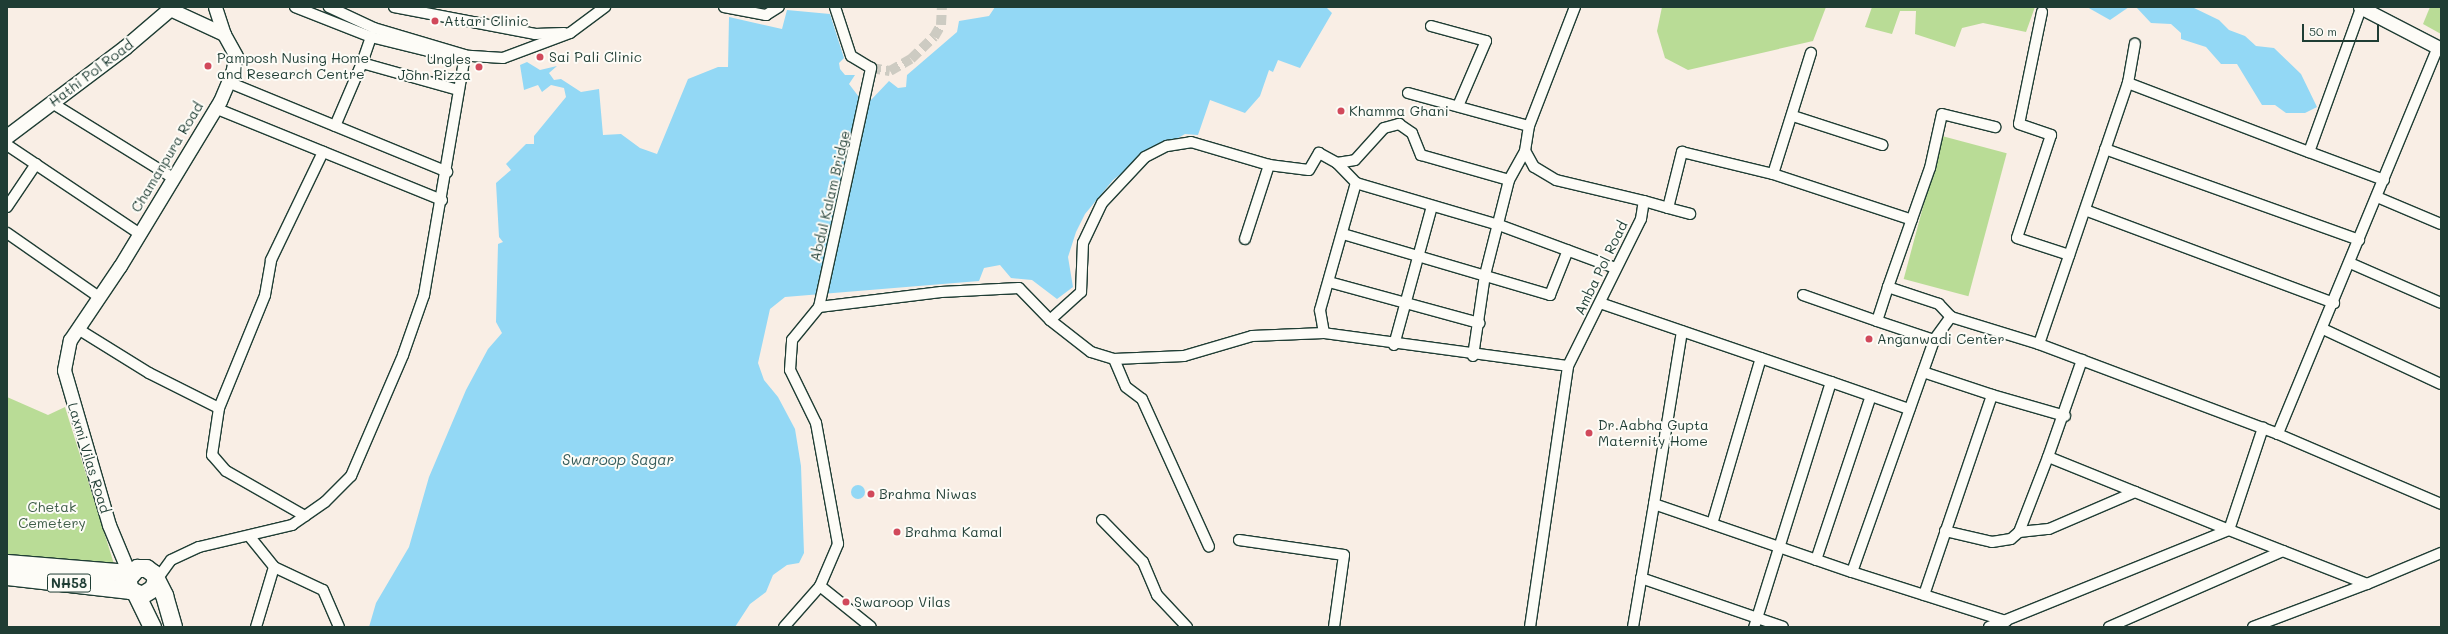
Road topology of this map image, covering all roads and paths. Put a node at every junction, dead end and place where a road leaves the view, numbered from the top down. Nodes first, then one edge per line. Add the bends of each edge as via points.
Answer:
1 (215, 7) edge
2 (296, 7) edge
3 (329, 7) edge
4 (394, 7) edge
5 (604, 7) edge
6 (725, 7) edge
7 (779, 7) edge
8 (835, 7) edge
9 (1575, 7) edge
10 (2361, 7) edge
11 (171, 8) edge
12 (2042, 12) dead end
13 (1431, 26) dead end
14 (570, 33) junction
15 (224, 34) junction
16 (371, 37) junction
17 (2136, 44) dead end
18 (2440, 48) edge
19 (1811, 53) dead end
20 (465, 55) junction
21 (362, 64) junction
22 (228, 82) junction
23 (2128, 83) junction
24 (458, 90) junction
25 (1408, 93) dead end
26 (52, 103) junction
27 (1458, 106) junction
28 (215, 108) junction
29 (1793, 116) junction
30 (335, 126) junction
31 (1529, 126) junction
32 (1995, 127) dead end
33 (7, 137) edge
34 (1882, 144) dead end
35 (7, 145) edge
36 (2106, 149) junction
37 (1525, 151) junction
38 (323, 152) junction
39 (2309, 152) junction
40 (1338, 163) junction
41 (36, 164) junction
42 (1269, 165) junction
43 (447, 172) junction
44 (1773, 174) junction
45 (173, 178) junction
46 (1509, 180) junction
47 (2384, 180) junction
48 (1356, 183) junction
49 (2377, 197) junction
50 (442, 200) junction
51 (1644, 201) junction
52 (1432, 206) junction
53 (7, 207) edge
54 (1668, 208) junction
55 (2085, 210) junction
56 (1690, 214) dead end
57 (1912, 220) junction
58 (2441, 224) edge
59 (1499, 225) junction
60 (7, 233) edge
61 (140, 234) junction
62 (1343, 234) junction
63 (1245, 239) dead end
64 (2359, 240) junction
65 (1568, 250) junction
66 (2069, 255) junction
67 (1419, 256) junction
68 (2350, 262) junction
69 (1615, 268) junction
70 (1485, 275) junction
71 (1329, 282) junction
72 (1888, 287) junction
73 (1803, 295) dead end
74 (99, 297) junction
75 (1600, 303) junction
76 (2334, 303) junction
77 (2441, 303) edge
78 (1405, 304) junction
79 (819, 306) junction
80 (1951, 317) junction
81 (1050, 320) junction
82 (1877, 321) junction
83 (1479, 323) junction
84 (78, 329) junction
85 (2323, 329) junction
86 (1682, 331) junction
87 (1324, 333) junction
88 (70, 340) joint
89 (1934, 340) junction
90 (2039, 344) junction
91 (1394, 345) junction
92 (1473, 356) junction
93 (1761, 358) junction
94 (1114, 359) junction
95 (2082, 360) junction
96 (1568, 366) junction
97 (1923, 372) junction
98 (1831, 382) junction
99 (2441, 384) edge
100 (1992, 395) junction
101 (1871, 396) junction
102 (219, 408) junction
103 (1909, 409) junction
104 (2065, 416) junction
105 (2263, 428) junction
106 (2278, 434) junction
107 (2048, 457) junction
108 (2135, 492) junction
109 (1654, 504) junction
110 (2441, 504) edge
111 (305, 516) junction
112 (1102, 520) dead end
113 (1712, 524) junction
114 (2229, 530) junction
115 (1945, 531) junction
116 (2019, 532) junction
117 (250, 537) junction
118 (1239, 540) dead end
119 (1209, 548) dead end
120 (1782, 548) junction
121 (2282, 551) junction
122 (2441, 553) edge
123 (1816, 560) junction
124 (7, 563) edge
125 (274, 567) junction
126 (1852, 572) junction
127 (129, 573) junction
128 (7, 576) edge
129 (1641, 578) junction
130 (155, 582) junction
131 (2367, 584) junction
132 (820, 586) junction
133 (133, 592) junction
134 (1924, 595) junction
135 (2006, 621) junction
136 (1756, 622) edge
137 (2131, 623) edge
138 (152, 627) edge
139 (173, 627) edge
140 (256, 627) edge
141 (338, 627) edge
142 (784, 627) edge
143 (871, 627) edge
144 (1187, 627) edge
145 (1334, 627) edge
146 (1530, 627) edge
147 (1633, 627) edge
148 (1783, 627) edge
149 (1990, 627) edge
150 (2109, 627) edge
151 (2255, 627) edge

1 - 15 street, Chamanpura Road
2 - 16 street
3 - 20 street via 374,28
4 - 14 street via 535,34
5 - 14 street
6 - 7 street via 766,15
8 - 79 street, Abdul Kalam Bridge via 851,56 871,68
9 - 31 street
10 - 18 street
10 - 39 street
11 - 15 street
11 - 26 main road, Hathi Pol Road
12 - 66 street via 2019,124 2051,135 2017,238
13 - 27 street via 1486,41
14 - 20 street via 503,58
15 - 22 street, Chamanpura Road via 236,56
16 - 20 street via 441,54
16 - 21 street
17 - 23 street
18 - 47 street
19 - 29 street
20 - 24 street
21 - 24 street
21 - 30 street
22 - 28 street, Chamanpura Road
22 - 30 street
23 - 36 street
23 - 39 street
24 - 43 street
25 - 27 street
26 - 33 main road, Hathi Pol Road
26 - 45 street
27 - 31 street
28 - 38 street
28 - 45 street, Chamanpura Road
29 - 34 street
29 - 44 street
30 - 43 street
31 - 37 street
32 - 57 street via 1942,114 1930,168
35 - 41 street
36 - 55 street
36 - 64 street
37 - 46 street
37 - 51 street via 1534,168 1556,180
38 - 50 street
38 - 102 street via 271,260 265,295
39 - 47 street
40 - 42 street via 1319,153 1309,170
40 - 46 street via 1355,160 1384,128 1399,124 1412,133 1420,155
40 - 48 street
41 - 53 street
41 - 61 street
42 - 63 street
42 - 81 street via 1191,142 1167,146 1145,157 1102,203 1083,243 1081,292
43 - 50 street
44 - 54 street via 1682,152
44 - 57 street
45 - 61 street, Chamanpura Road
46 - 59 street
47 - 49 street
48 - 52 street
48 - 62 street
49 - 58 street
49 - 64 street
50 - 111 street via 424,295 400,362 351,476
51 - 54 street
51 - 69 street, Amba Pol Road via 1641,219
52 - 59 street
52 - 67 street
54 - 56 street
55 - 66 street
55 - 76 street
57 - 72 street
59 - 65 street
59 - 70 street
60 - 74 street
61 - 74 street, Chamanpura Road
62 - 67 street
62 - 71 street
64 - 68 street
65 - 69 street
65 - 70 street via 1550,295
66 - 90 street
67 - 70 street
67 - 78 street
68 - 76 street
68 - 77 street
69 - 75 street, Amba Pol Road
70 - 83 street
71 - 78 street
71 - 87 street via 1320,310
72 - 80 street via 1940,304
72 - 82 street
73 - 82 street
74 - 84 street, Chamanpura Road
75 - 86 street
75 - 96 street, Amba Pol Road
76 - 85 street
78 - 83 street
78 - 91 street
79 - 81 street via 941,292 1019,288
79 - 132 street via 792,340 790,370 816,423 834,503 838,544
80 - 89 street
80 - 90 street
81 - 94 street via 1091,352
82 - 89 street
83 - 92 street
84 - 88 street, Chamanpura Road
84 - 102 street via 149,373
85 - 99 street
85 - 106 street
86 - 93 street
86 - 109 street
87 - 91 street
87 - 94 street via 1252,336 1184,356
88 - 127 street, Laxmi Vilas Road via 64,370 73,413 109,525
89 - 97 street
90 - 95 street
91 - 92 street
92 - 96 street
93 - 98 street
93 - 113 street
94 - 119 street via 1126,387 1142,399
95 - 104 street
95 - 105 street
96 - 146 street, Amba Pol Road
97 - 100 street
97 - 103 street
98 - 101 street
98 - 120 street
100 - 104 street
100 - 115 street
101 - 103 street
101 - 123 street
102 - 111 street via 212,455 226,471
103 - 126 street
104 - 107 street
105 - 106 street
105 - 114 street
106 - 110 street
107 - 108 street
107 - 116 street
108 - 114 street
108 - 116 street via 2049,529
109 - 113 street
109 - 129 street
111 - 117 street via 292,525
112 - 144 street via 1143,562 1158,595
113 - 120 street
114 - 121 street
114 - 135 street
115 - 116 street via 1992,542 2011,539
115 - 134 street
117 - 125 street
117 - 130 street via 192,550 171,560
118 - 145 street via 1344,555
120 - 123 street
120 - 136 street
121 - 131 street
121 - 137 street
122 - 131 street
123 - 126 street
124 - 127 highway, NH58
125 - 140 street
125 - 141 street via 323,590
126 - 134 street
127 - 130 highway, NH58 via 137,568 146,568
127 - 133 highway, Laxmi Vilas Road
128 - 133 highway, NH58
129 - 136 street
129 - 147 street
130 - 133 highway via 148,593
130 - 139 highway, NH58 via 164,595
131 - 151 street
132 - 142 street
132 - 143 street
133 - 138 highway
134 - 135 street
135 - 149 street
136 - 148 street
137 - 150 street

